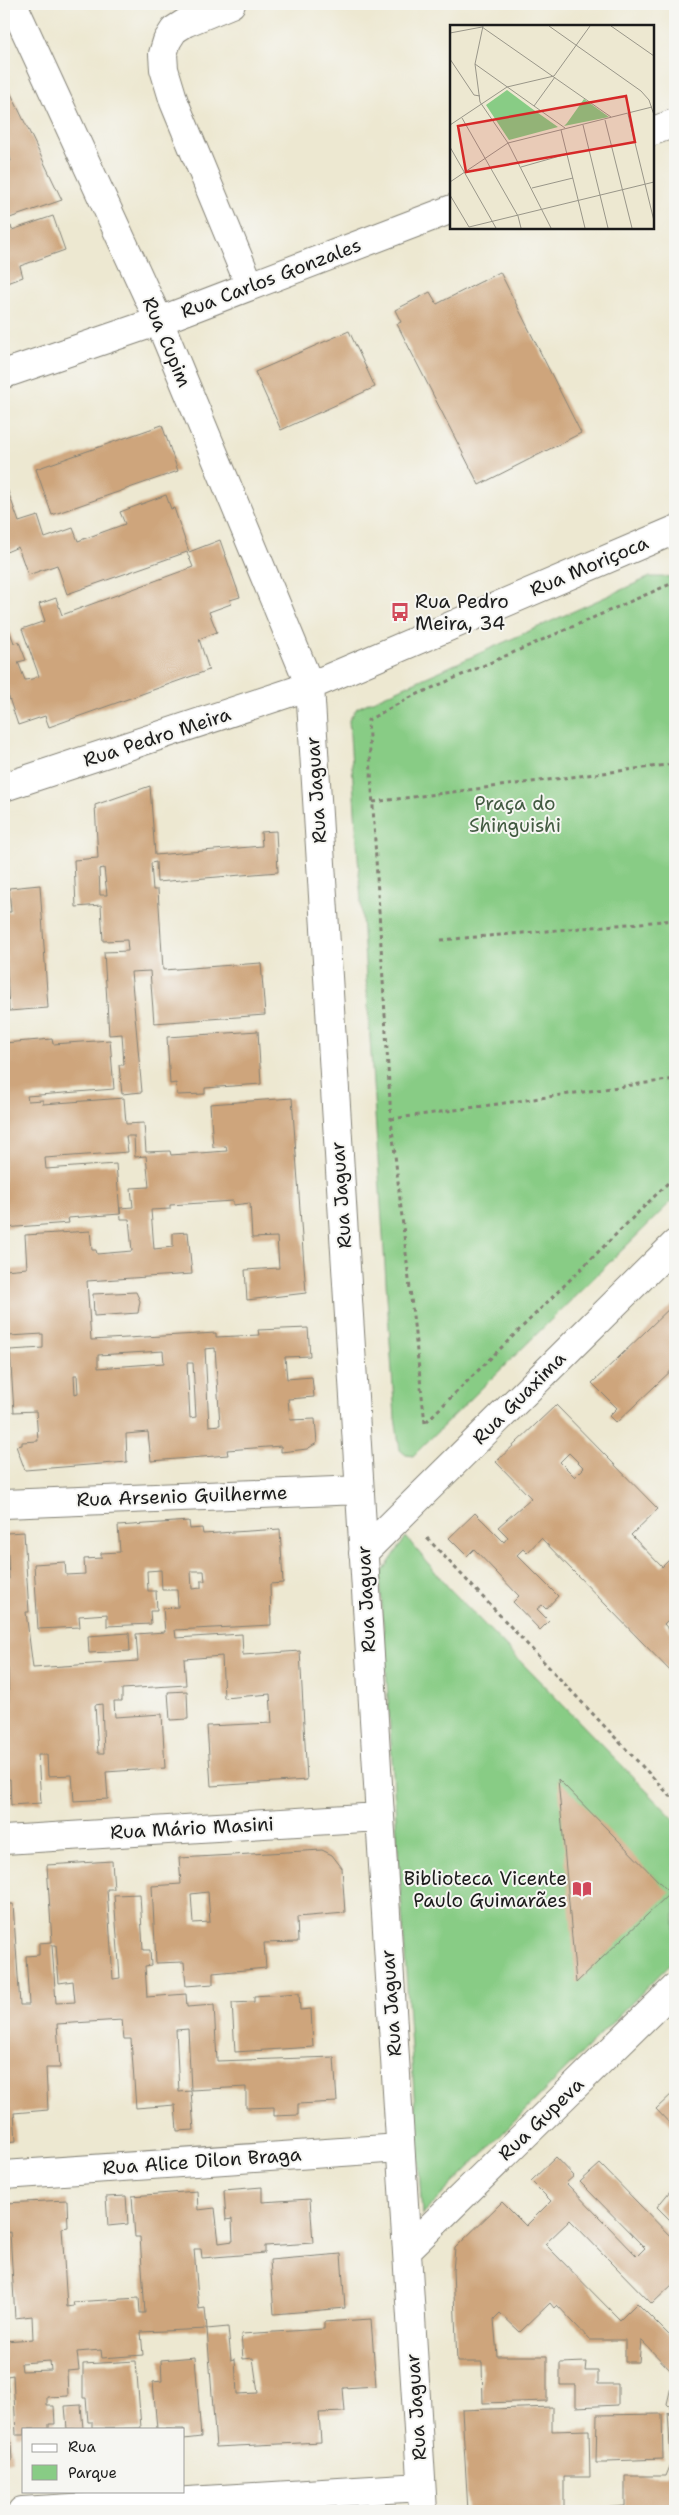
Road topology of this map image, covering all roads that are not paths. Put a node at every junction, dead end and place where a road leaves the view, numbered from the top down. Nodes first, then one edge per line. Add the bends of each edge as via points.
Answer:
1 (13, 4) edge
2 (231, 4) edge
3 (675, 123) edge
4 (654, 132) edge
5 (450, 210) edge
6 (250, 286) junction
7 (159, 321) junction
8 (4, 374) edge
9 (675, 530) edge
10 (310, 686) junction
11 (4, 787) edge
12 (675, 1244) edge
13 (360, 1490) junction
14 (4, 1504) edge
15 (363, 1554) junction
16 (379, 1817) junction
17 (4, 1840) edge
18 (675, 1988) edge
19 (400, 2148) junction
20 (4, 2174) edge
21 (407, 2250) junction
22 (422, 2499) edge
23 (22, 2511) edge

1 - 7 street, Rua Cupim
2 - 6 street via 174,30 163,54 164,69 174,102
3 - 4 street
5 - 6 street, Rua Carlos Gonzales
6 - 7 street, Rua Carlos Gonzales
7 - 8 street, Rua Carlos Gonzales
7 - 10 street, Rua Cupim
9 - 10 street, Rua Moriçoca
10 - 11 street, Rua Pedro Meira
10 - 13 street, Rua Jaguar
12 - 15 street, Rua Guaxima
13 - 14 street, Rua Arsenio Guilherme
13 - 15 street, Rua Jaguar
15 - 16 street, Rua Jaguar
16 - 17 street, Rua Mário Masini
16 - 19 street, Rua Jaguar
18 - 21 street, Rua Gupeva
19 - 20 street, Rua Alice Dilon Braga
19 - 21 street, Rua Jaguar
21 - 22 street, Rua Jaguar
22 - 23 street

